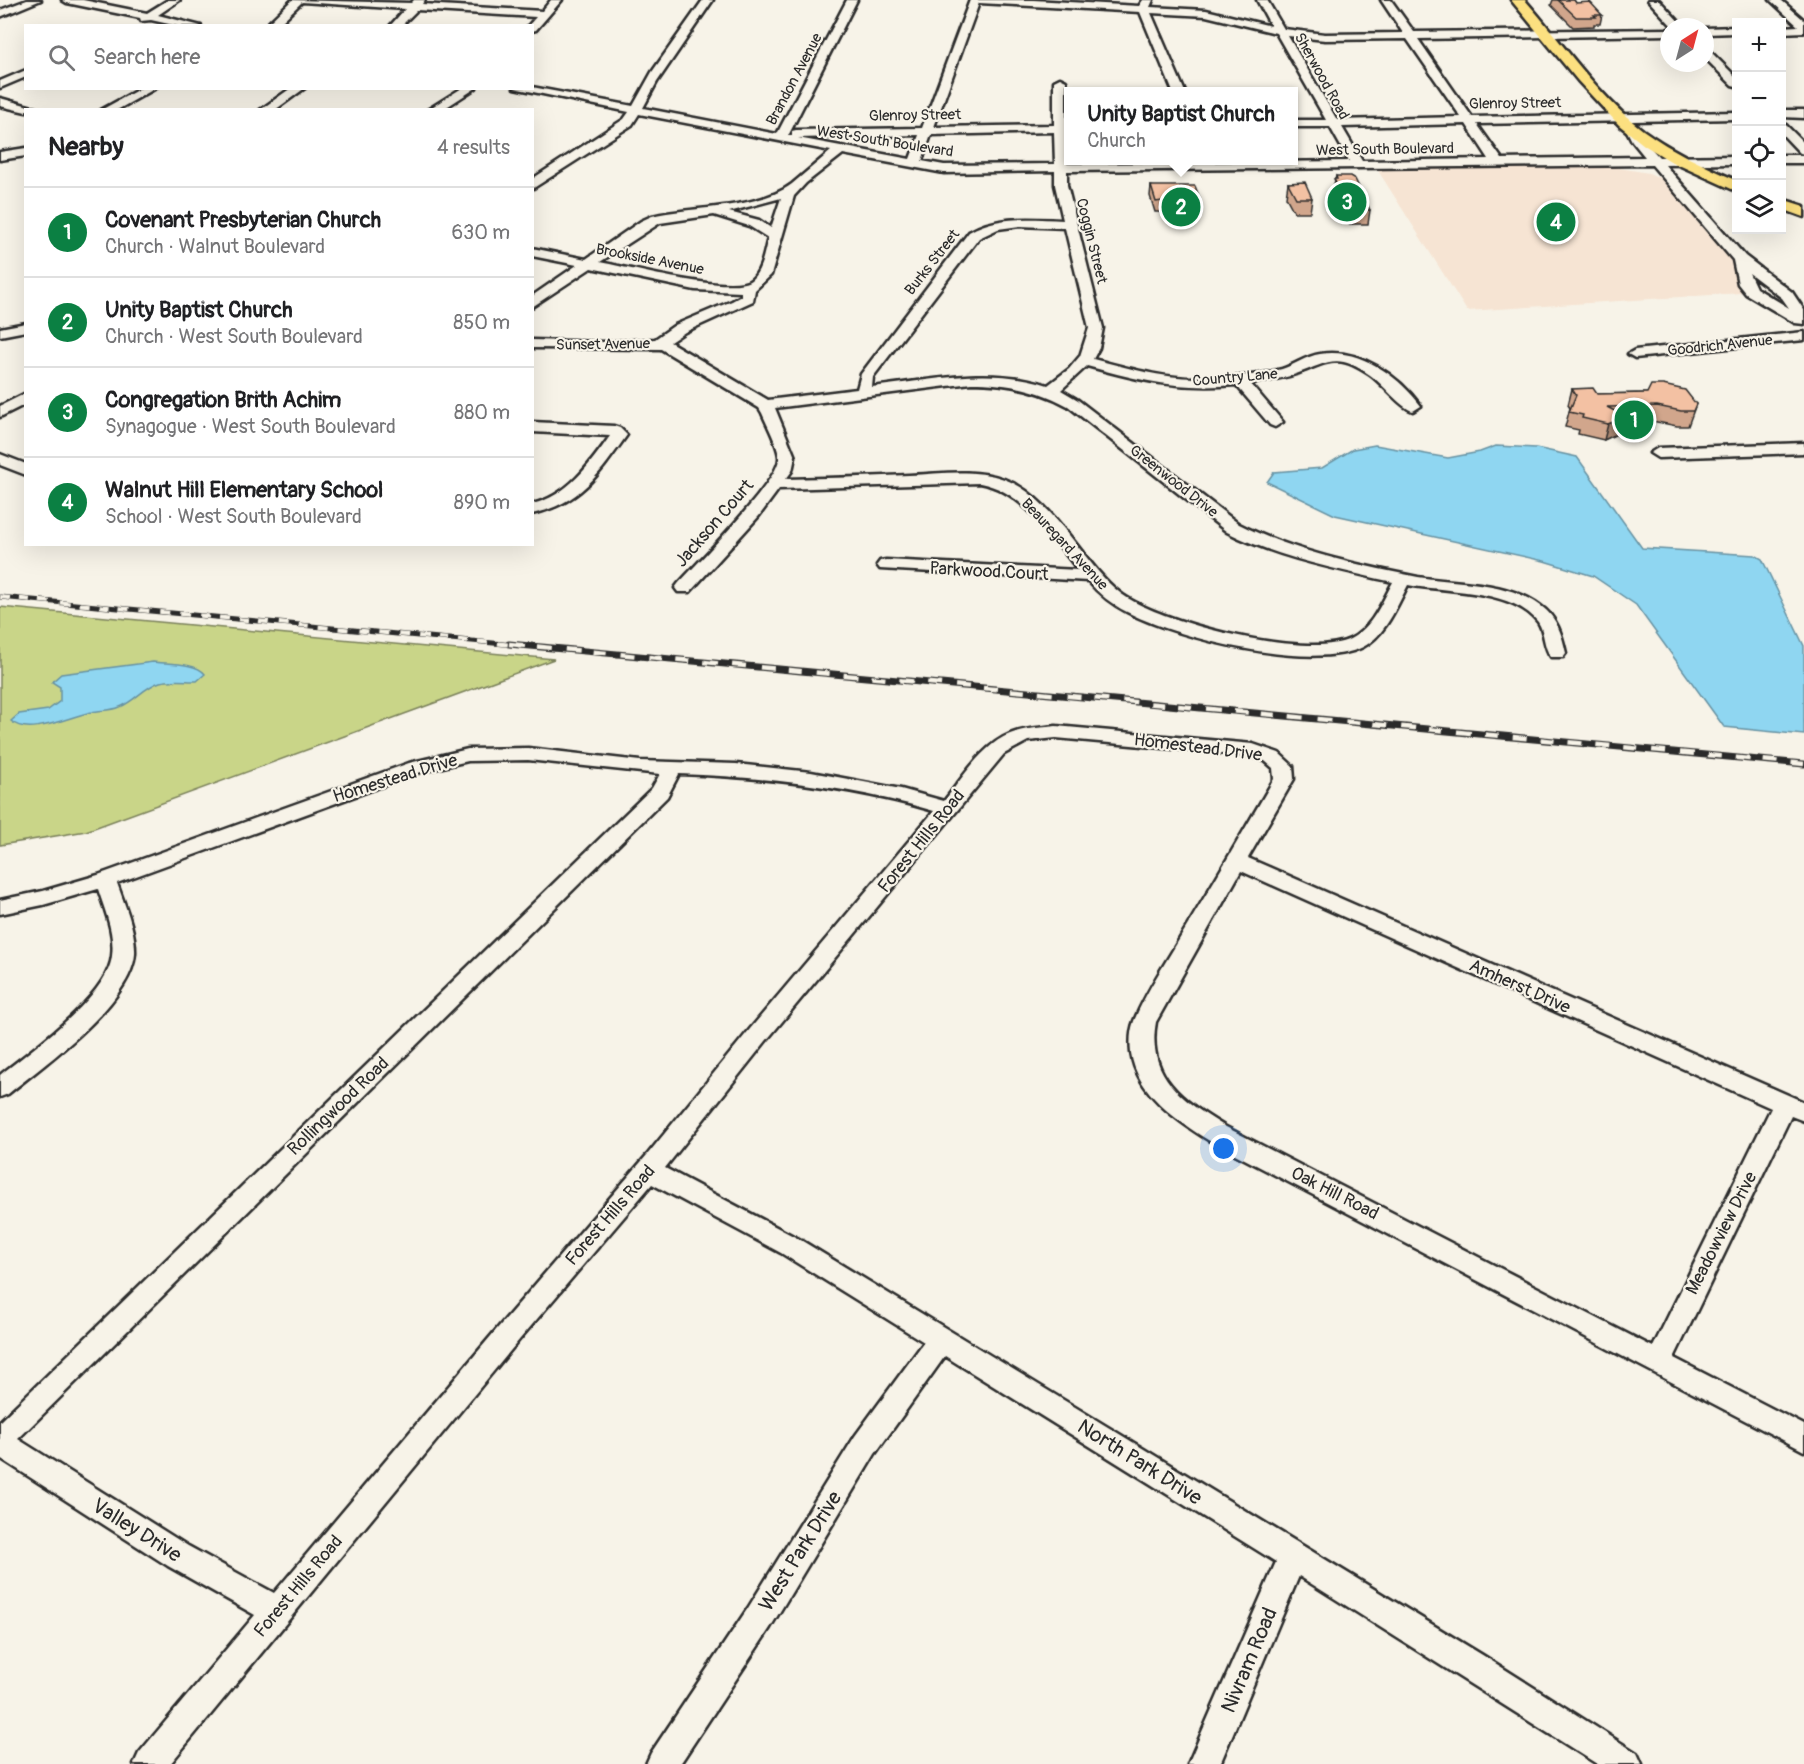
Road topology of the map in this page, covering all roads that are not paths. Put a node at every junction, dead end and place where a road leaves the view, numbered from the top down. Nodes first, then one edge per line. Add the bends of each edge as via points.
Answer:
1 (36, 0) edge
2 (67, 0) edge
3 (174, 0) edge
4 (298, 0) edge
5 (306, 0) edge
6 (557, 0) edge
7 (708, 0) edge
8 (852, 0) edge
9 (976, 0) edge
10 (1262, 0) edge
11 (1386, 0) edge
12 (1518, 0) edge
13 (1653, 0) edge
14 (1775, 0) edge
15 (417, 3) edge
16 (1146, 5) edge
17 (0, 14) edge
18 (545, 14) junction
19 (150, 16) junction
20 (1670, 18) edge
21 (135, 24) edge
22 (187, 24) edge
23 (272, 24) edge
24 (397, 24) edge
25 (534, 26) edge
26 (1804, 27) edge
27 (1786, 29) edge
28 (1732, 30) edge
29 (1280, 31) junction
30 (1714, 31) edge
31 (1660, 32) edge
32 (1547, 34) junction
33 (1409, 36) junction
34 (1714, 61) edge
35 (24, 74) edge
36 (1732, 78) edge
37 (1060, 81) dead end
38 (0, 85) edge
39 (1177, 87) edge
40 (147, 90) edge
41 (297, 90) edge
42 (468, 90) edge
43 (531, 90) edge
44 (0, 102) edge
45 (634, 107) junction
46 (24, 108) edge
47 (111, 108) edge
48 (269, 108) edge
49 (436, 108) edge
50 (1786, 114) edge
51 (1804, 114) edge
52 (1732, 115) edge
53 (1469, 120) junction
54 (1625, 122) junction
55 (1331, 123) junction
56 (1298, 124) edge
57 (1064, 128) edge
58 (926, 131) junction
59 (1786, 133) edge
60 (781, 136) junction
61 (839, 150) junction
62 (1804, 150) edge
63 (24, 152) edge
64 (0, 156) edge
65 (1786, 159) edge
66 (1804, 159) edge
67 (1683, 160) junction
68 (1732, 160) edge
69 (1657, 161) junction
70 (1596, 162) junction
71 (1499, 164) junction
72 (914, 165) junction
73 (1180, 165) edge
74 (1298, 165) edge
75 (1358, 165) junction
76 (534, 169) edge
77 (1061, 169) junction
78 (1674, 182) junction
79 (534, 184) edge
80 (1732, 184) edge
81 (795, 186) junction
82 (1786, 205) edge
83 (1804, 212) edge
84 (708, 213) junction
85 (1070, 224) junction
86 (776, 237) junction
87 (534, 252) edge
88 (588, 264) junction
89 (754, 284) junction
90 (534, 302) edge
91 (1804, 321) edge
92 (24, 327) edge
93 (0, 332) edge
94 (1804, 336) edge
95 (534, 344) edge
96 (665, 346) junction
97 (1635, 354) dead end
98 (1084, 362) junction
99 (1239, 379) junction
100 (864, 391) junction
101 (1050, 391) junction
102 (24, 398) edge
103 (765, 405) junction
104 (1413, 406) dead end
105 (9, 408) edge
106 (1275, 422) dead end
107 (534, 427) edge
108 (1804, 448) edge
109 (1658, 453) dead end
110 (0, 459) edge
111 (24, 469) edge
112 (774, 484) junction
113 (534, 509) edge
114 (886, 565) dead end
115 (1093, 576) junction
116 (1403, 579) junction
117 (684, 588) dead end
118 (1557, 653) dead end
119 (1105, 736) joint
120 (672, 769) junction
121 (1271, 802) joint
122 (946, 808) junction
123 (1236, 861) junction
124 (105, 880) junction
125 (0, 907) edge
126 (0, 1088) edge
127 (1794, 1108) edge
128 (648, 1171) junction
129 (941, 1340) junction
130 (1658, 1363) junction
131 (1804, 1439) edge
132 (0, 1441) edge
133 (1293, 1556) junction
134 (277, 1611) junction
135 (150, 1764) edge
136 (662, 1764) edge
137 (1204, 1764) edge
138 (1626, 1764) edge

1 - 17 street
2 - 19 street
3 - 19 street
4 - 23 street
5 - 15 street
6 - 18 street
7 - 45 street
8 - 60 street, Brandon Avenue
9 - 16 street
9 - 58 street
10 - 29 street, Sherwood Road
11 - 33 street
12 - 32 main road
13 - 20 street
14 - 26 street
15 - 18 street
15 - 24 street
16 - 29 street via 1214,15
16 - 39 street
18 - 25 street
19 - 21 street
19 - 22 street
26 - 27 street
28 - 30 street
29 - 33 street via 1325,37
29 - 55 street, Sherwood Road
31 - 32 street
32 - 33 street
32 - 54 main road
33 - 53 street
34 - 36 street
35 - 38 street
37 - 57 street, Coggin Street
40 - 47 street
41 - 48 street
42 - 49 street
43 - 45 street
44 - 46 street
45 - 60 street, Glenroy Street via 727,129
45 - 76 street
45 - 79 street via 618,130
50 - 51 street
52 - 54 street, Glenroy Street
53 - 54 street, Glenroy Street
53 - 55 street, Glenroy Street
53 - 71 street
54 - 67 main road
54 - 69 street
55 - 56 street, Glenroy Street
55 - 75 street, Sherwood Road
57 - 58 street, Glenroy Street
57 - 77 street, Coggin Street
58 - 60 street, Glenroy Street
58 - 72 street
59 - 62 street
60 - 61 street, West South Boulevard
61 - 72 street, West South Boulevard
61 - 81 street
63 - 64 street
65 - 66 street
67 - 68 street, West South Boulevard
67 - 69 street, West South Boulevard
67 - 80 main road
69 - 70 street, West South Boulevard
69 - 78 street
70 - 71 street, West South Boulevard
70 - 78 street via 1635,167
71 - 75 street, West South Boulevard
72 - 77 street, West South Boulevard via 952,170
73 - 77 street, West South Boulevard
74 - 75 street, West South Boulevard
77 - 85 street, Coggin Street
78 - 91 street via 1740,259 1748,289
81 - 84 street via 759,202
81 - 86 street via 784,203
82 - 83 main road
84 - 86 street via 744,219
84 - 88 street via 657,219
85 - 98 street, Coggin Street via 1096,328 1093,346
85 - 100 street, Burks Street via 1001,225 974,235 866,377
86 - 89 street via 764,275
87 - 88 street, Brookside Avenue
88 - 89 street, Brookside Avenue via 695,286 723,289
88 - 90 street
89 - 96 street via 748,298 738,305 699,318 667,336
92 - 93 street
94 - 97 street, Goodrich Avenue
95 - 96 street, Sunset Avenue
96 - 103 street
98 - 99 street, Country Lane via 1173,381
98 - 101 street, Coggin Street
99 - 104 street, Country Lane via 1283,373 1328,357 1356,363 1382,375
99 - 106 street
100 - 101 street, Greenwood Drive via 984,379 1028,383
100 - 103 street, Greenwood Drive
101 - 116 street, Greenwood Drive via 1073,403 1233,528 1278,547
102 - 105 street
103 - 112 street via 788,457
107 - 113 street via 619,435 567,497
108 - 109 street
110 - 111 street
112 - 115 street, Beauregard Avenue via 968,478 1000,482 1029,503
112 - 117 street, Jackson Court
114 - 115 street, Parkwood Court
115 - 116 street, Beauregard Avenue via 1114,597 1150,616 1251,643 1301,651 1342,649 1363,639
116 - 118 street, Greenwood Drive via 1490,591 1519,600 1549,622
119 - 121 street, Homestead Drive via 1264,753 1277,760 1285,773
119 - 122 street, Forest Hills Road via 1056,732 1014,739 997,750
120 - 122 street, Homestead Drive via 736,770 811,778
120 - 124 street, Homestead Drive via 519,753 442,760
120 - 132 street, Rollingwood Road via 660,792
121 - 123 street, Oak Hill Road
122 - 128 street, Forest Hills Road
123 - 127 street, Amherst Drive
123 - 130 street, Oak Hill Road via 1145,1022 1143,1053 1156,1084 1188,1116 1216,1133
124 - 125 street, Homestead Drive
124 - 126 street via 123,931 122,964 117,975 93,1007
127 - 130 street, Meadowview Drive
128 - 129 street, North Park Drive via 790,1246
128 - 134 street, Forest Hills Road
129 - 133 street, North Park Drive
129 - 136 street, West Park Drive via 865,1445 759,1618
130 - 131 street, Oak Hill Road
132 - 134 street, Valley Drive via 178,1556
133 - 137 street, Nivram Road
133 - 138 street, North Park Drive
134 - 135 street, Forest Hills Road

